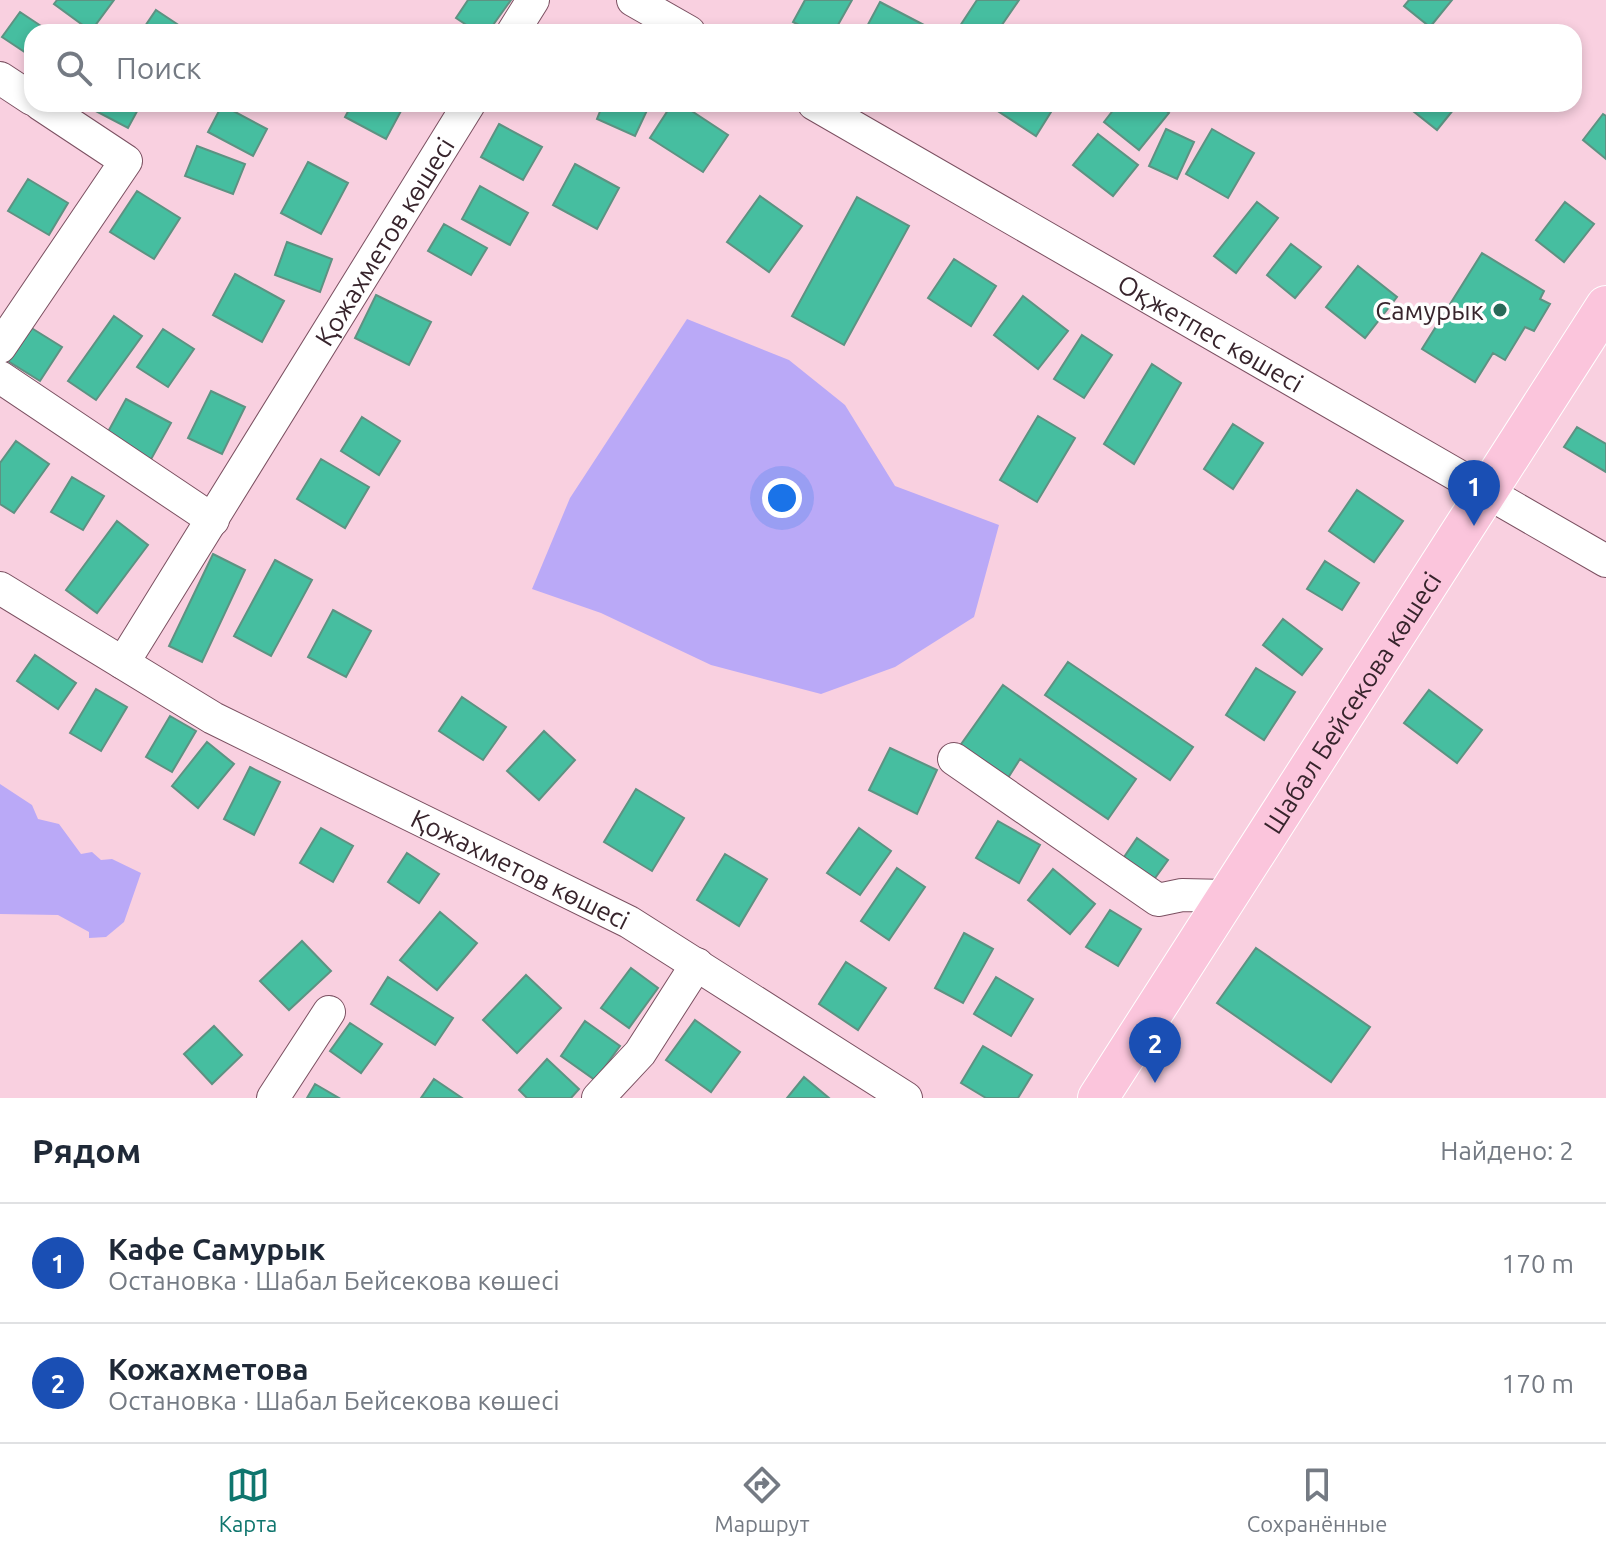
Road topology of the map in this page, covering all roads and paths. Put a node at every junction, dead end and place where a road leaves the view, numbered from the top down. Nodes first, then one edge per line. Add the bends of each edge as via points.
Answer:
1 (533, 0) edge
2 (633, 0) edge
3 (518, 24) edge
4 (675, 24) edge
5 (0, 78) edge
6 (24, 94) edge
7 (52, 112) edge
8 (464, 112) edge
9 (828, 112) edge
10 (1606, 306) edge
11 (0, 347) edge
12 (0, 377) edge
13 (1489, 492) junction
14 (213, 520) junction
15 (1606, 561) edge
16 (0, 588) edge
17 (123, 663) junction
18 (954, 759) dead end
19 (1228, 896) junction
20 (697, 964) junction
21 (329, 1012) dead end
22 (273, 1098) edge
23 (598, 1098) edge
24 (906, 1098) edge
25 (1098, 1098) edge

1 - 3 street
2 - 4 street
5 - 6 street
7 - 11 street via 126,161
8 - 14 street, Қожахметов көшесі
9 - 13 street, Оқжетпес көшесі
10 - 13 main road, Шабал Бейсекова көшесі
12 - 14 street
13 - 15 street, Оқжетпес көшесі
13 - 19 main road, Шабал Бейсекова көшесі
14 - 17 street, Қожахметов көшесі
16 - 17 street, Қожахметов көшесі
17 - 20 street, Қожахметов көшесі via 213,718 629,922
18 - 19 street via 1158,900
19 - 25 main road, Шабал Бейсекова көшесі
20 - 23 street via 640,1053
20 - 24 street, Қожахметов көшесі
21 - 22 street

